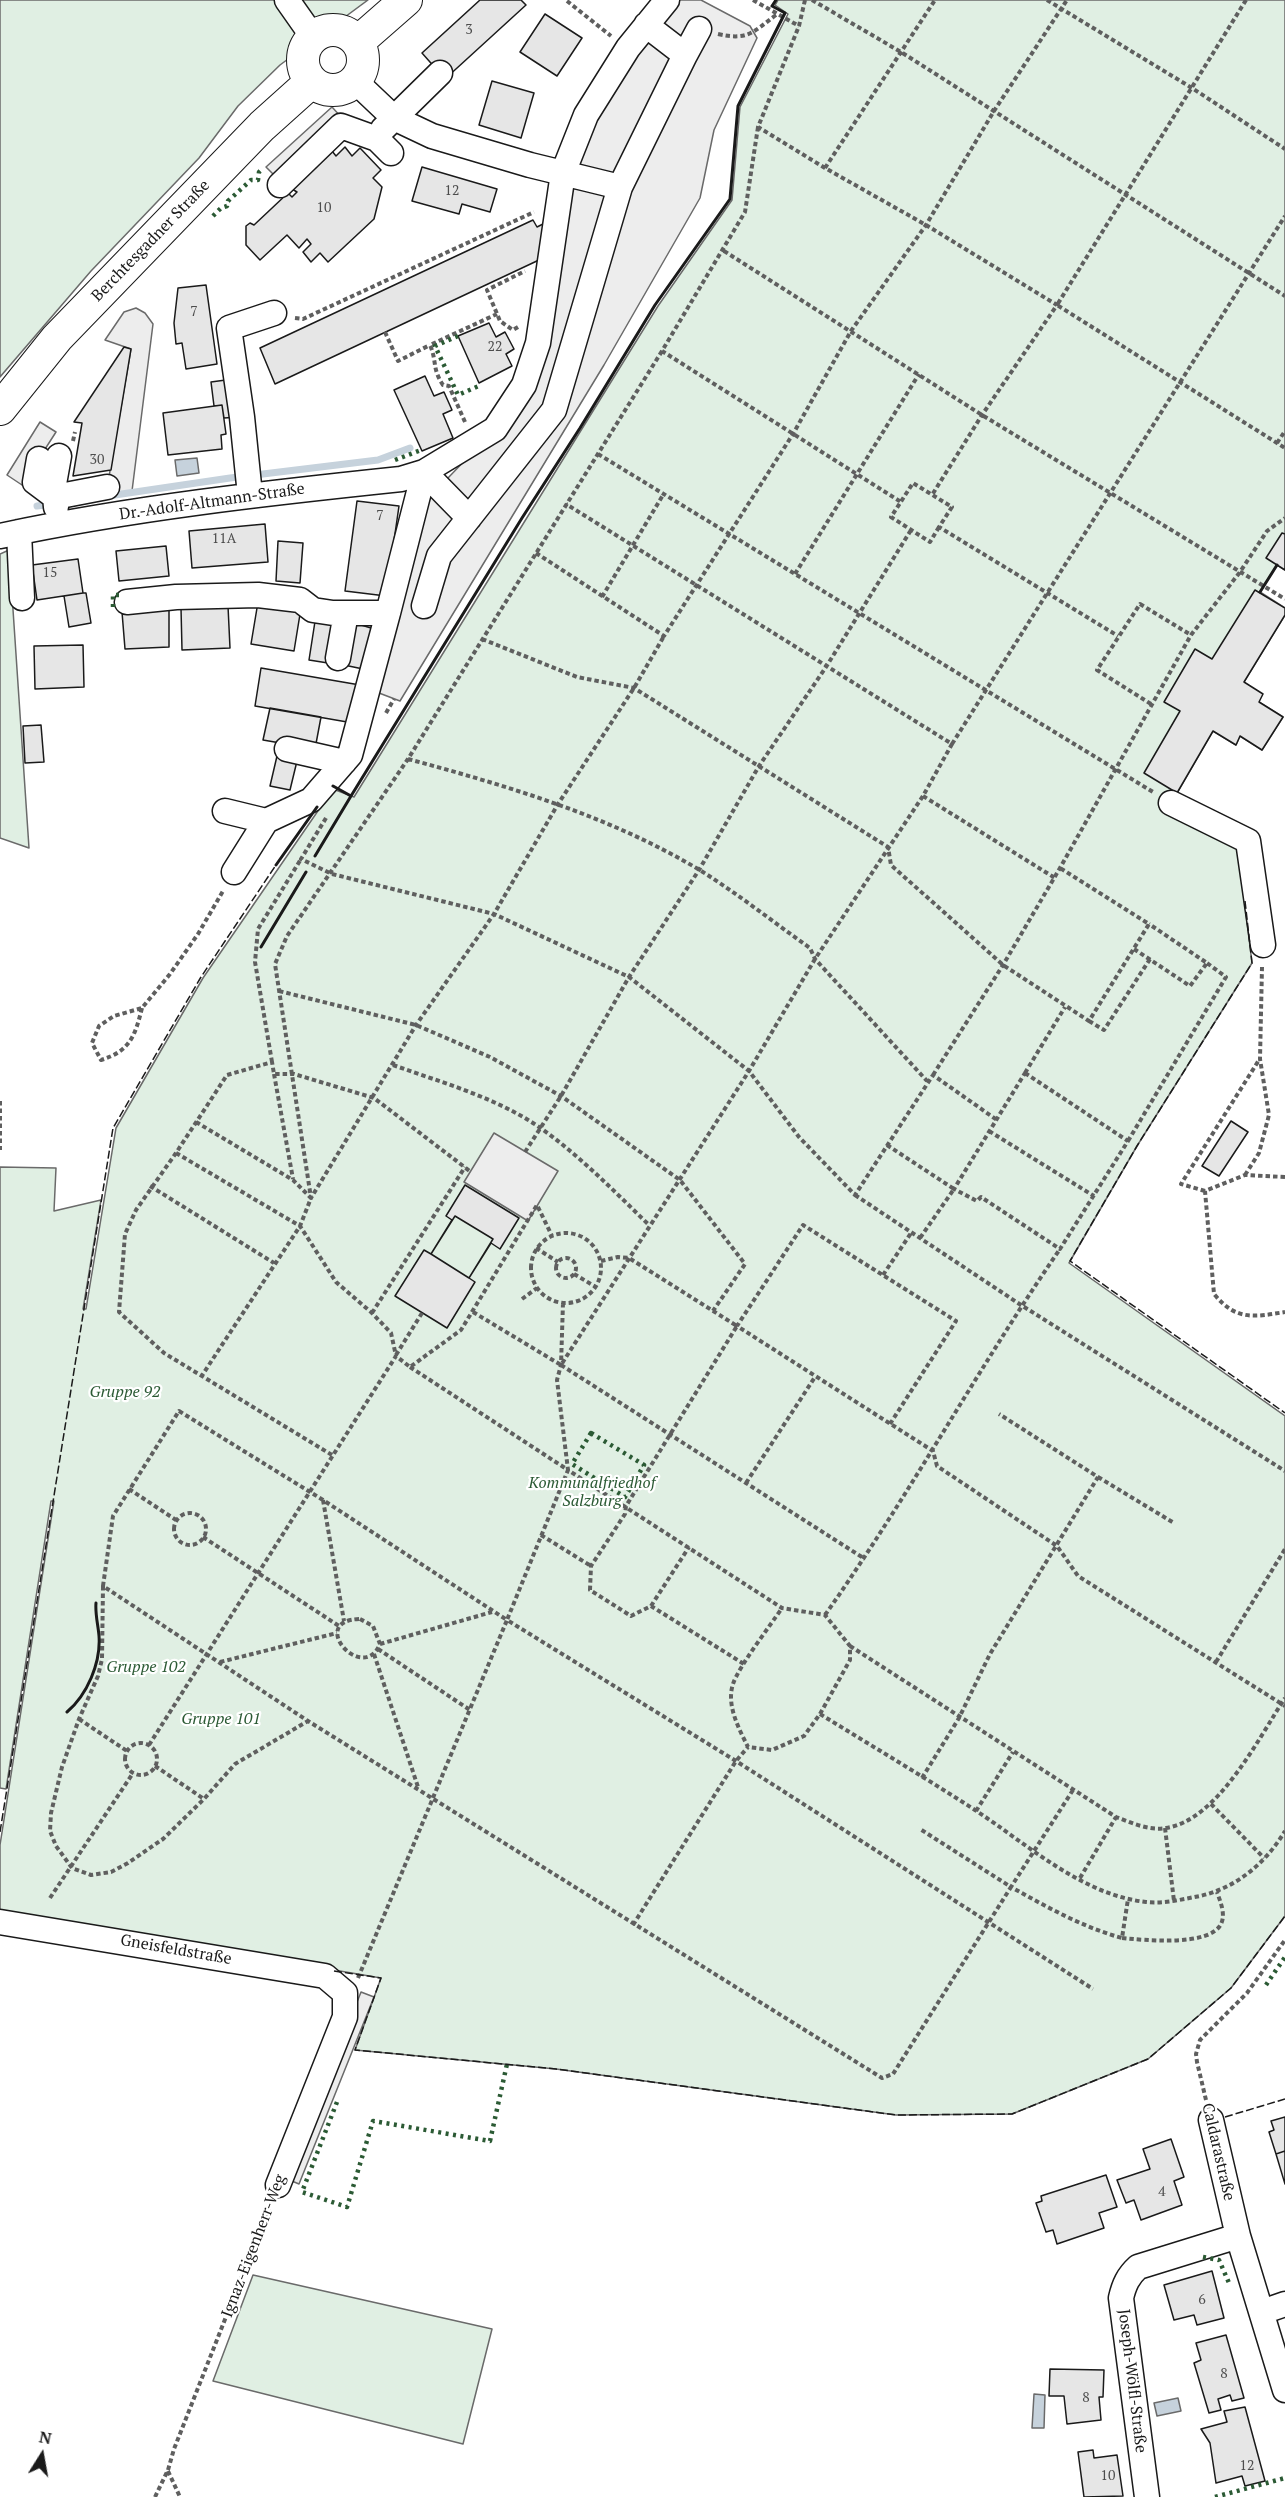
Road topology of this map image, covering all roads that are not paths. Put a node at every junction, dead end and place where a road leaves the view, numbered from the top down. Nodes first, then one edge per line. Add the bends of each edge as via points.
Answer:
1 (287, 0) edge
2 (406, 0) edge
3 (667, 0) edge
4 (646, 25) junction
5 (699, 29) road end
6 (313, 38) junction
7 (358, 42) junction
8 (685, 56) junction
9 (440, 73) dead end
10 (356, 81) junction
11 (311, 82) junction
12 (393, 118) junction
13 (563, 173) junction
14 (280, 185) dead end
15 (620, 187) junction
16 (274, 314) road end
17 (0, 409) edge
18 (504, 414) junction
19 (527, 445) junction
20 (49, 457) dead end
21 (424, 472) junction
22 (107, 488) dead end
23 (249, 489) junction
24 (56, 511) junction
25 (469, 518) junction
26 (9, 534) edge
27 (22, 598) dead end
28 (127, 602) dead end
29 (424, 606) dead end
30 (346, 613) junction
31 (388, 613) junction
32 (338, 657) dead end
33 (287, 749) dead end
34 (344, 762) junction
35 (1171, 803) road end
36 (225, 811) dead end
37 (266, 820) junction
38 (234, 872) road end
39 (1263, 945) road end
40 (0, 1922) edge
41 (352, 1985) joint
42 (1212, 2120) road end
43 (278, 2185) road end
44 (1238, 2236) junction
45 (1285, 2304) edge
46 (1262, 2312) junction
47 (1285, 2390) edge
48 (1147, 2497) edge

1 - 6 street
2 - 7 main road
3 - 4 street, Dr.-Adolf-Altmann-Straße
4 - 8 street
4 - 13 street, Dr.-Adolf-Altmann-Straße via 586,115
5 - 8 street
6 - 7 main road via 321,32 341,31
6 - 11 main road via 306,45 303,64
7 - 10 main road via 364,62
8 - 15 street
9 - 12 street
10 - 11 main road via 338,90
10 - 12 street
11 - 17 main road, Berchtesgadner Straße via 262,126 57,338
12 - 13 street via 432,136
12 - 14 street via 384,146 341,126
13 - 15 street
13 - 18 street, Dr.-Adolf-Altmann-Straße via 538,343 524,384
15 - 19 street via 554,411
16 - 23 street via 229,328
18 - 19 street
18 - 21 street, Dr.-Adolf-Altmann-Straße via 495,429
19 - 25 street
20 - 24 street
21 - 23 street, Dr.-Adolf-Altmann-Straße via 401,479
21 - 25 street
21 - 31 street
22 - 24 street
23 - 24 street, Dr.-Adolf-Altmann-Straße
24 - 26 street, Dr.-Adolf-Altmann-Straße
25 - 29 street via 439,556
26 - 27 street
28 - 30 street via 258,595 300,600 313,610
30 - 31 street
30 - 32 street
31 - 34 street via 350,755
33 - 34 street
34 - 37 street via 311,800
35 - 39 street via 1248,841
36 - 37 street
37 - 38 street
40 - 41 street, Gneisfeldstraße via 325,1976
41 - 43 street, Ignaz-Eigenherr-Weg via 345,2017
42 - 44 street, Caldarastraße
44 - 46 street, Caldarastraße
44 - 48 street, Joseph-Wölfl-Straße via 1138,2267 1124,2286 1121,2298
45 - 46 street
46 - 47 street, Caldarastraße

